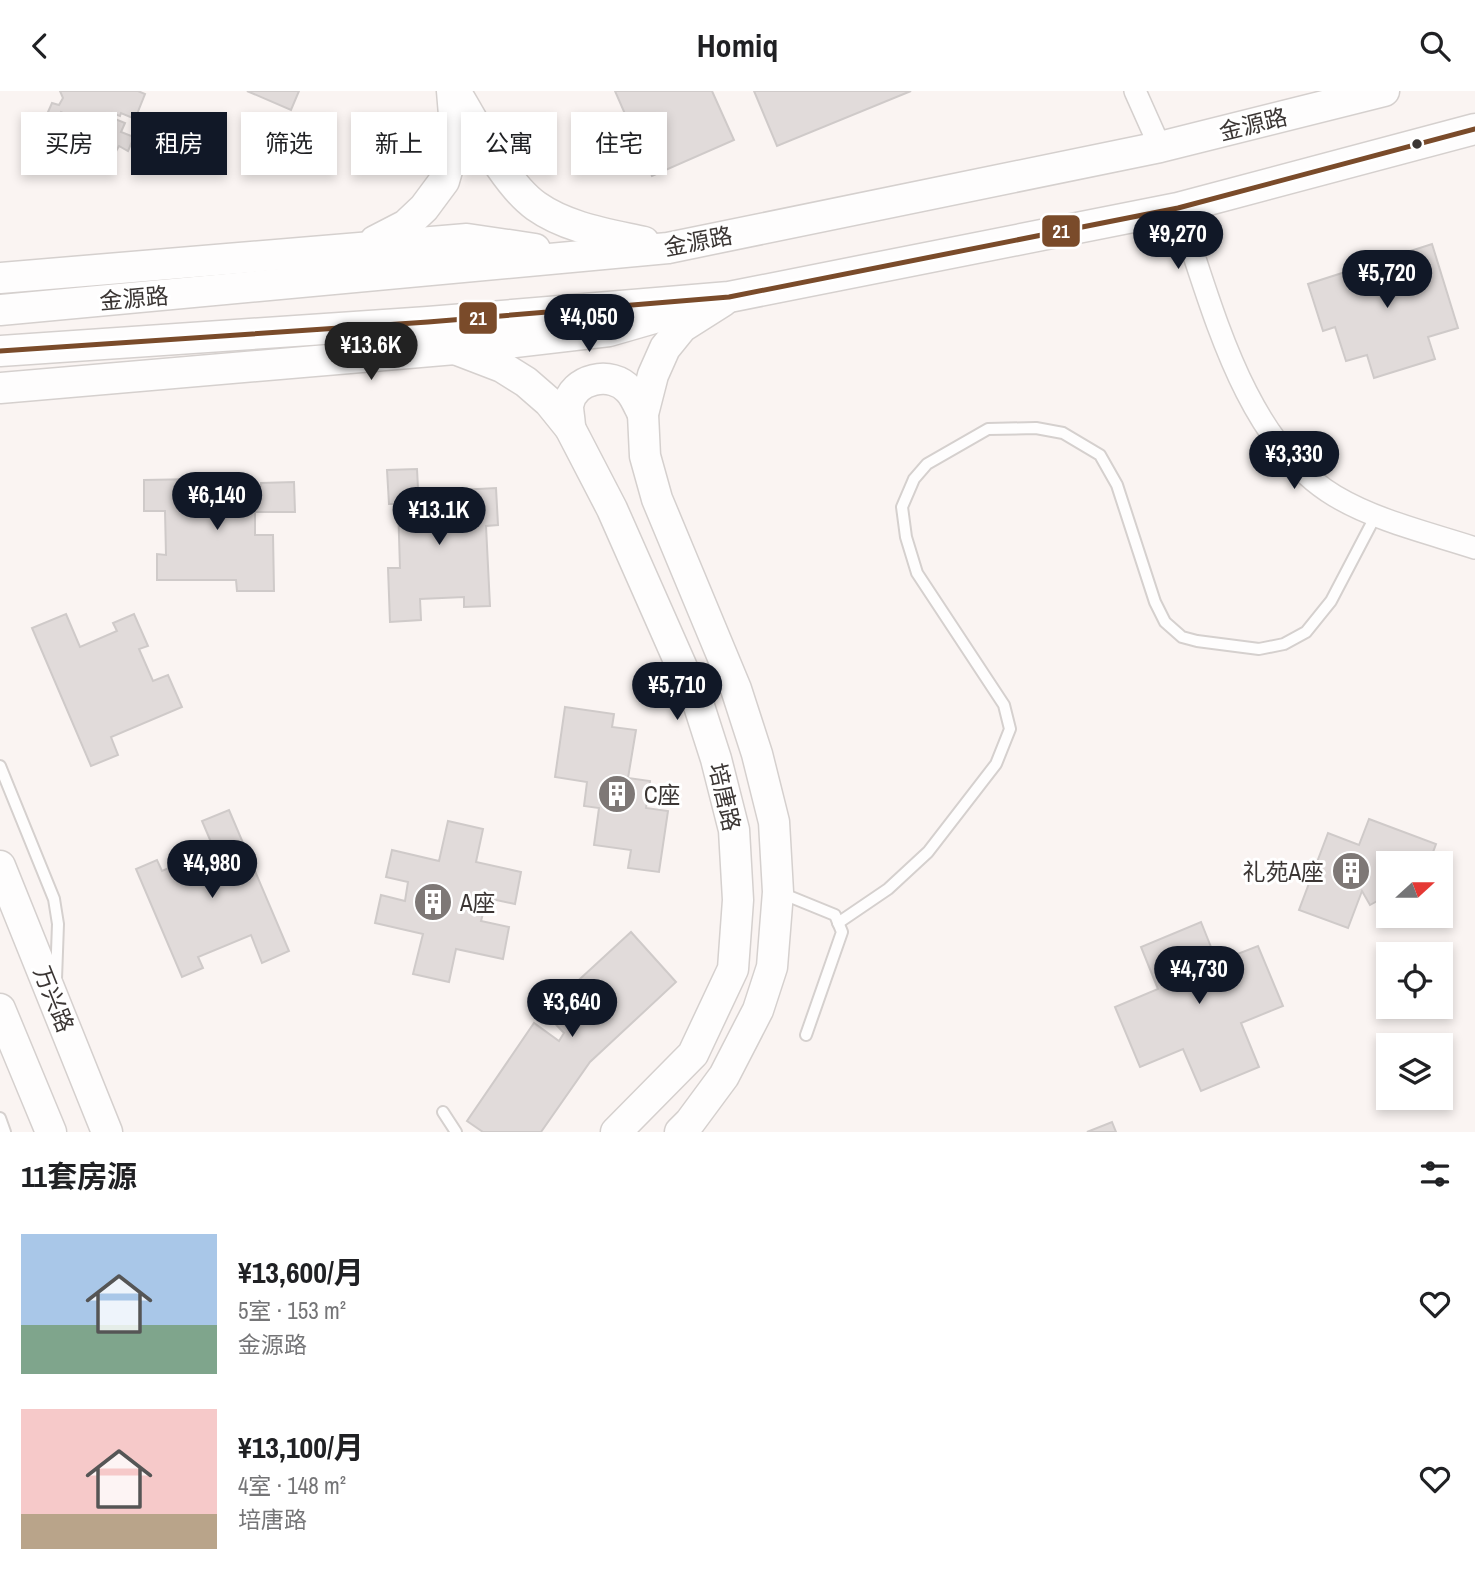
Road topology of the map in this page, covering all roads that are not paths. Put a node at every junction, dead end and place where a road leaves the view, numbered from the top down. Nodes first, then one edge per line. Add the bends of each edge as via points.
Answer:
1 (453, 91) edge
2 (1135, 91) edge
3 (1384, 91) edge
4 (1475, 129) edge
5 (1160, 148) junction
6 (1178, 208) junction
7 (366, 246) junction
8 (668, 248) junction
9 (580, 256) junction
10 (0, 278) edge
11 (729, 297) junction
12 (0, 310) edge
13 (455, 349) junction
14 (0, 351) edge
15 (0, 388) edge
16 (643, 414) junction
17 (570, 428) junction
18 (1376, 515) junction
19 (1475, 548) edge
20 (0, 766) edge
21 (0, 866) edge
22 (778, 892) junction
23 (838, 923) junction
24 (55, 1003) junction
25 (0, 1009) edge
26 (806, 1035) dead end
27 (443, 1112) dead end
28 (0, 1118) edge
29 (5, 1132) edge
30 (51, 1132) edge
31 (107, 1132) edge
32 (456, 1132) edge
33 (616, 1132) edge
34 (680, 1132) edge

1 - 7 street via 456,139 444,181 405,225
1 - 8 street via 507,176 535,206 572,225
2 - 5 street
3 - 5 street, 金源路
4 - 6 street, 金源路
5 - 8 street, 金源路
6 - 11 street, 金源路
6 - 18 street via 1252,406 1301,470 1335,496
7 - 9 street via 467,239
7 - 10 street
8 - 9 street, 金源路
9 - 12 street, 金源路
11 - 13 street via 609,331
11 - 14 street, 金源路
11 - 16 street, 培唐路 via 682,327 665,348
13 - 15 street
13 - 17 street, 培唐路 via 526,382
16 - 17 street via 629,389 612,379 595,379 576,388 568,404
16 - 22 street, 培唐路 via 645,456 657,499 736,689 757,754 774,823
17 - 33 street, 培唐路 via 612,509 699,706 734,830 738,900 733,969 693,1054
18 - 19 street
18 - 23 lane via 1331,601 1306,632 1284,644 1259,649 1182,637 1165,622 1117,485 1100,455 1063,433 1036,428 988,429 927,464 914,479 902,507 917,573 1004,705 1010,729 996,764 928,852 888,889
20 - 24 lane via 54,899 58,924
21 - 24 street, 万兴路
22 - 23 lane via 835,915
22 - 34 street, 培唐路 via 772,967 758,1010 724,1076
23 - 26 lane via 842,932
24 - 31 street, 万兴路
25 - 30 street
27 - 32 lane
28 - 29 lane

